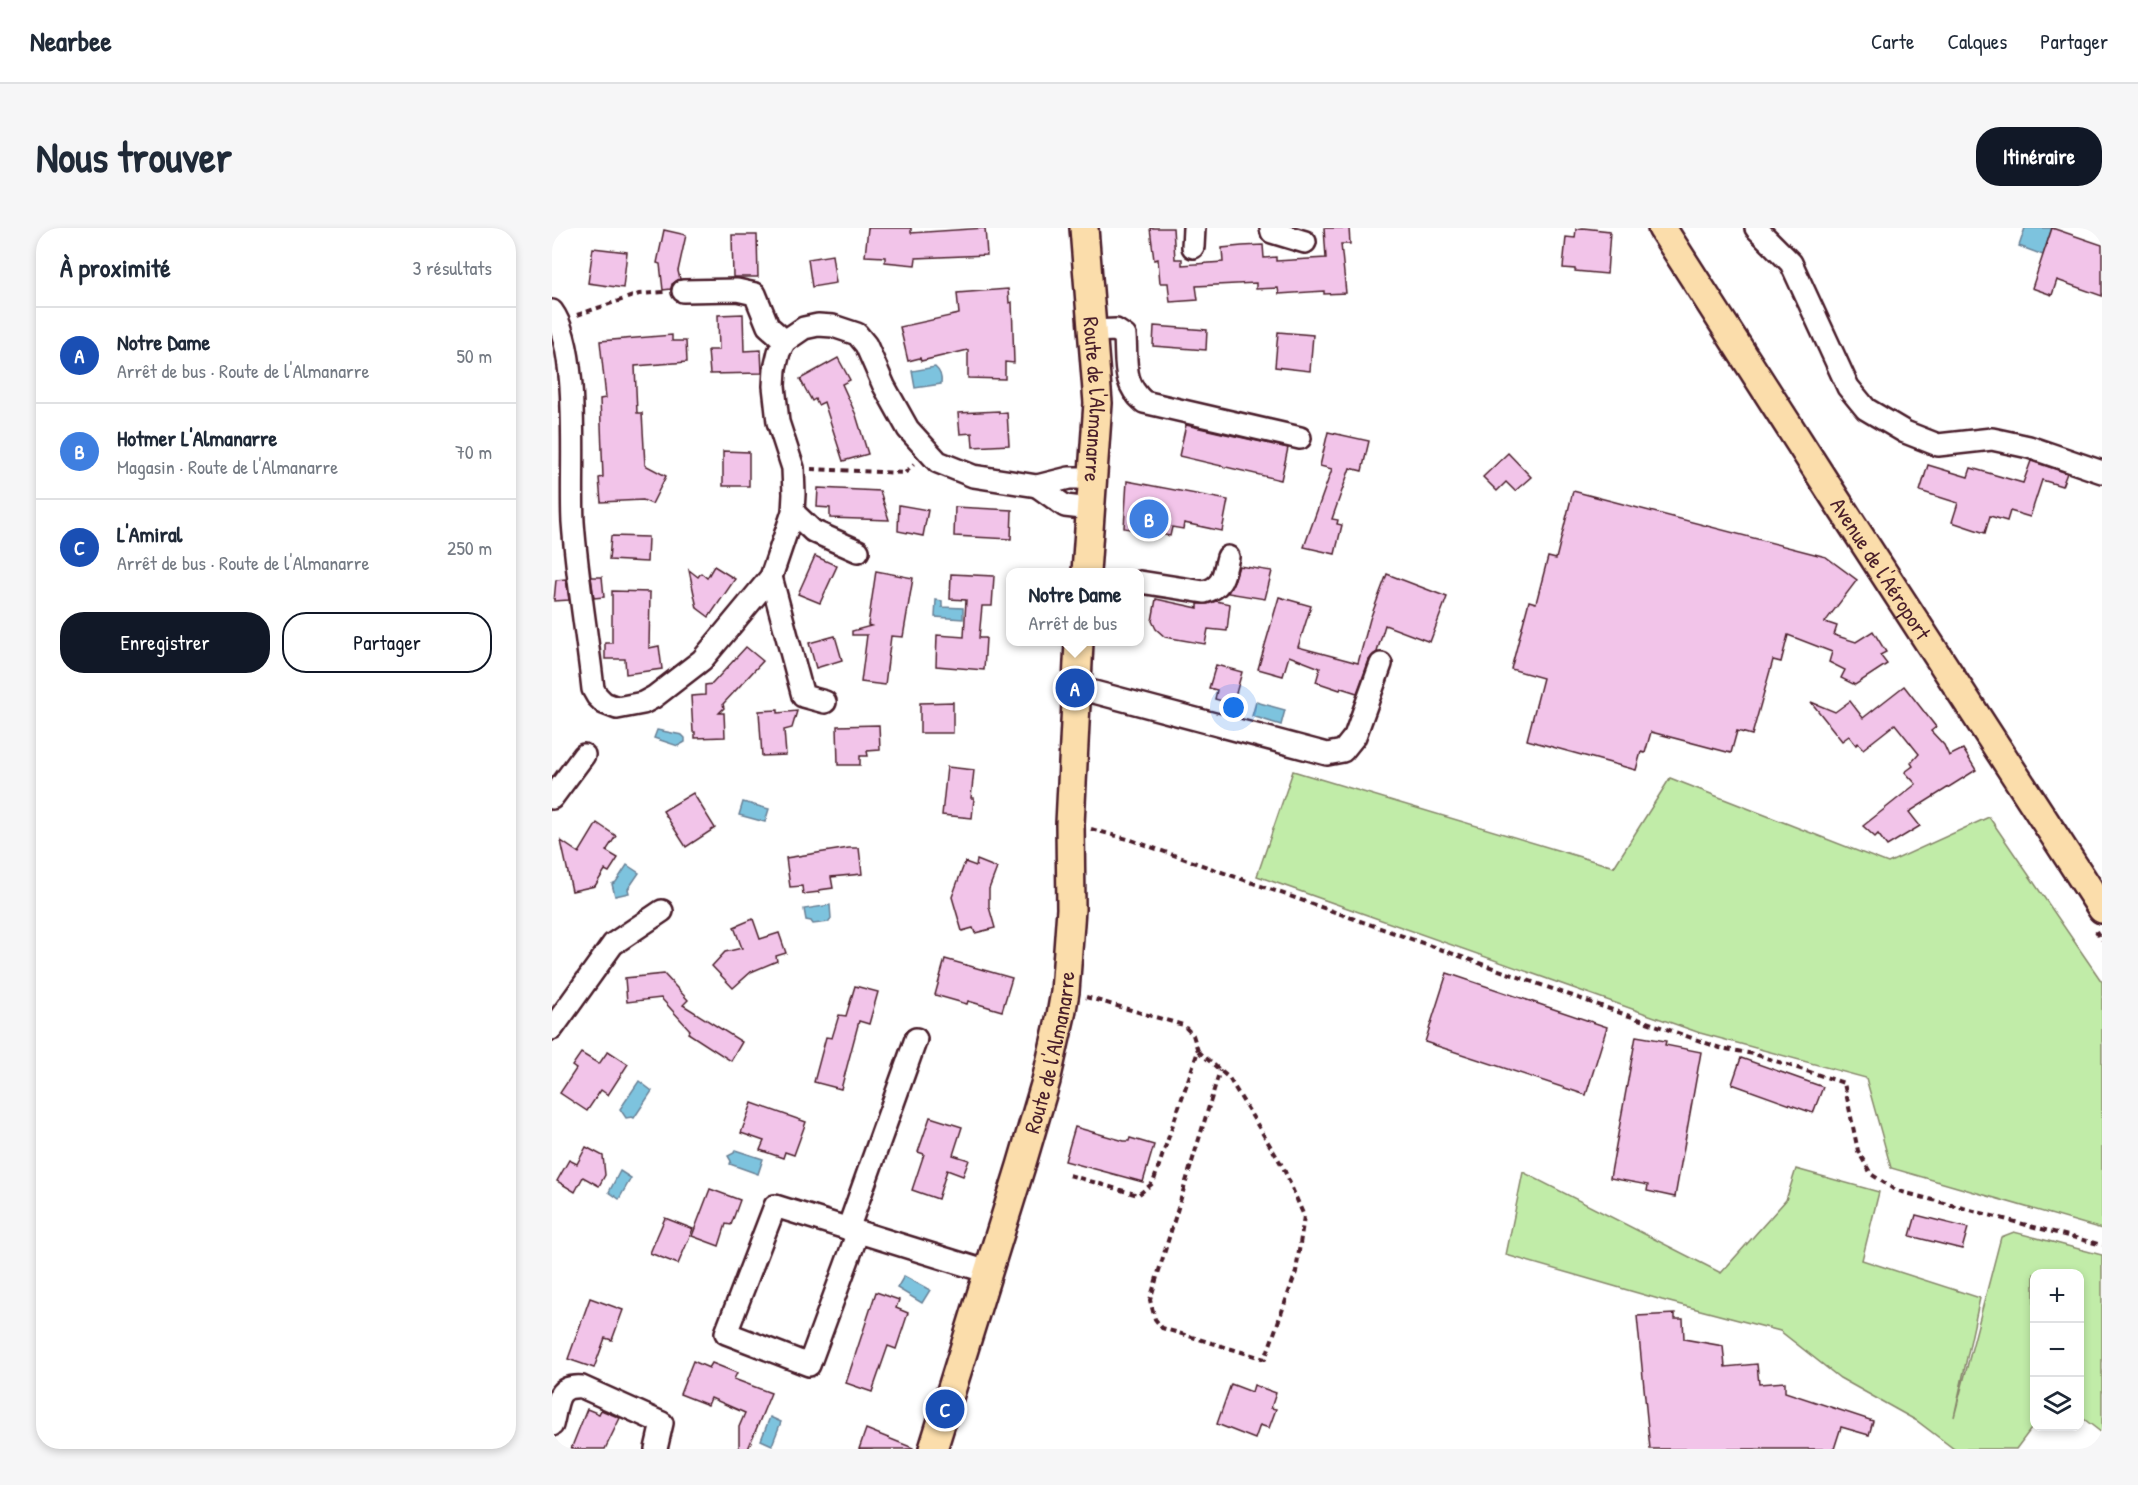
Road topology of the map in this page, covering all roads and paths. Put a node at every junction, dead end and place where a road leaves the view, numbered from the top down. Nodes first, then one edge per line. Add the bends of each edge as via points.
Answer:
1 (1084, 228) edge
2 (1271, 228) edge
3 (1662, 228) edge
4 (1756, 228) edge
5 (1305, 242) dead end
6 (683, 291) joint
7 (555, 315) edge
8 (1092, 331) junction
9 (785, 341) junction
10 (1300, 438) dead end
11 (928, 451) junction
12 (792, 468) junction
13 (2102, 472) edge
14 (1094, 478) junction
15 (1037, 486) junction
16 (1091, 509) junction
17 (792, 512) junction
18 (858, 551) dead end
19 (1228, 557) dead end
20 (1086, 568) edge
21 (771, 577) junction
22 (1144, 583) edge
23 (1079, 646) edge
24 (1381, 664) dead end
25 (1075, 692) junction
26 (825, 702) dead end
27 (584, 755) dead end
28 (552, 798) edge
29 (1070, 824) junction
30 (2102, 909) edge
31 (662, 911) dead end
32 (1065, 992) junction
33 (552, 1029) edge
34 (916, 1039) dead end
35 (1198, 1051) junction
36 (1220, 1070) junction
37 (1069, 1175) dead end
38 (853, 1230) junction
39 (2102, 1245) edge
40 (988, 1272) junction
41 (552, 1425) edge
42 (656, 1449) edge
43 (933, 1449) edge

1 - 8 main road, Route de l'Almanarre
2 - 5 street via 1272,232
3 - 30 main road, Avenue de l'Aéroport
4 - 13 street via 1791,263 1848,387 1866,410 1938,445 1992,439
6 - 7 path via 639,294
6 - 9 street via 737,290 755,294 768,326
7 - 21 street via 562,327 571,376 573,522 593,689 597,696 617,708 654,698 702,660
8 - 10 street via 1116,330 1125,336 1128,379 1133,393 1144,402
8 - 14 main road, Route de l'Almanarre via 1098,403
9 - 11 street via 804,328 818,326 833,326 857,334 908,429
9 - 12 street via 779,352 774,386 778,422
11 - 12 path via 905,473
11 - 15 street via 938,462 973,476
12 - 17 street
14 - 15 street via 1069,478
14 - 16 main road, Route de l'Almanarre
15 - 16 street via 1065,506
16 - 20 main road, Route de l'Almanarre
17 - 18 street via 813,531
17 - 21 street
19 - 22 street via 1221,582 1214,590 1204,592
21 - 26 street via 803,696
23 - 25 main road, Route de l'Almanarre
24 - 25 street via 1355,736 1343,751 1327,754 1094,692
25 - 29 main road, Route de l'Almanarre
27 - 28 street
29 - 32 main road, Route de l'Almanarre via 1071,909
29 - 39 path via 1131,840 1720,1048 1754,1054 1844,1083 1858,1151 1871,1174 1895,1190
31 - 33 street via 613,944
32 - 35 path via 1183,1025
32 - 40 main road, Route de l'Almanarre via 1046,1081
34 - 38 street
35 - 36 path
35 - 37 path via 1153,1183 1138,1195
36 - 36 path via 1229,1078 1283,1167 1304,1216 1296,1272 1264,1359 1162,1328 1150,1300
38 - 38 street via 775,1206 726,1333 809,1365
38 - 40 street
40 - 43 main road, Route de l'Almanarre
41 - 42 street via 558,1397 564,1389 582,1387 662,1423

